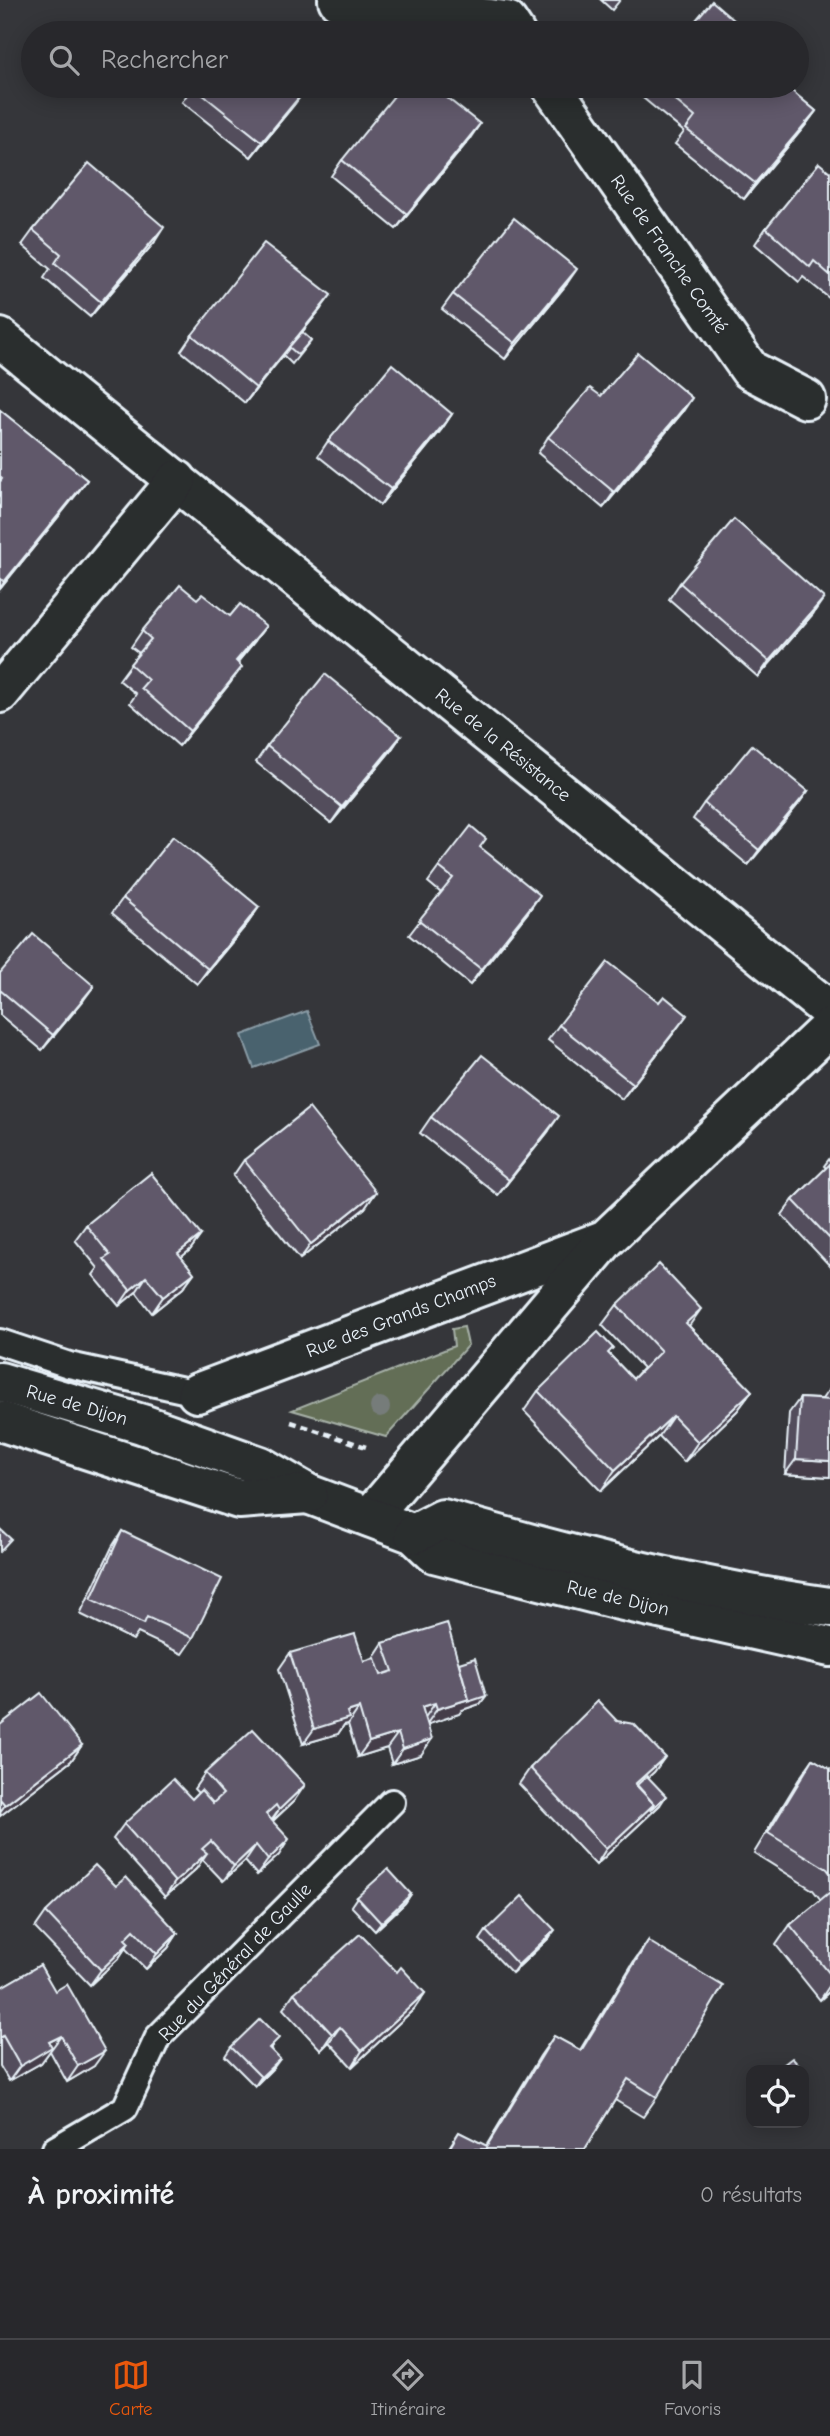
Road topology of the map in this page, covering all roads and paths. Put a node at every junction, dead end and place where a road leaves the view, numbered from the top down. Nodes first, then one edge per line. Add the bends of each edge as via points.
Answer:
1 (338, 0) edge
2 (499, 21) edge
3 (559, 98) edge
4 (0, 338) edge
5 (806, 398) dead end
6 (177, 480) junction
7 (0, 693) edge
8 (830, 1011) edge
9 (830, 1027) edge
10 (606, 1239) junction
11 (0, 1342) edge
12 (0, 1382) edge
13 (197, 1393) joint
14 (0, 1421) edge
15 (308, 1494) junction
16 (370, 1517) junction
17 (414, 1534) junction
18 (830, 1607) edge
19 (830, 1647) edge
20 (392, 1802) dead end
21 (55, 2149) edge

1 - 2 street
3 - 5 street, Rue de Franche Comté via 750,370
4 - 6 street, Rue de la Résistance
6 - 7 street
6 - 8 street, Rue de la Résistance
9 - 10 street, Rue des Grands Champs
10 - 13 street, Rue des Grands Champs
10 - 16 street, Rue des Grands Champs
11 - 13 lane, Rue de Dijon via 69,1365
12 - 15 street, Rue de Dijon via 142,1424 248,1462
14 - 15 street, Rue de Dijon via 239,1499
15 - 16 street, Rue de Dijon
16 - 17 street, Rue de Dijon
17 - 18 street, Rue de Dijon via 443,1519 628,1568 770,1599
17 - 19 street, Rue de Dijon via 434,1553
20 - 21 lane, Rue du Général de Gaulle via 158,2037 125,2108

